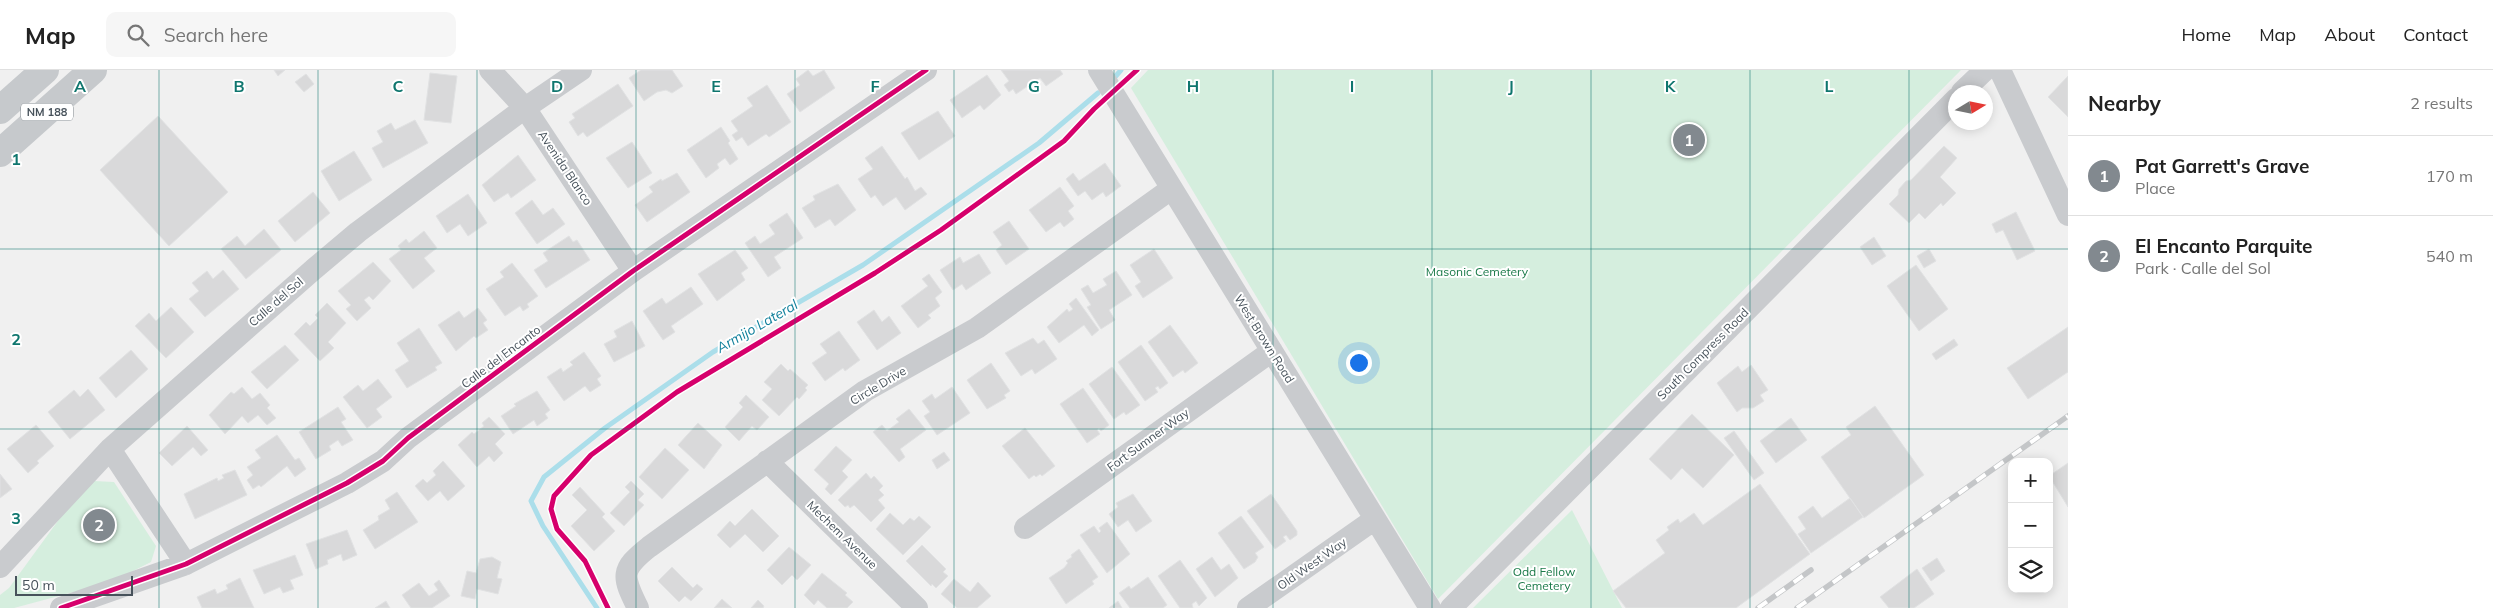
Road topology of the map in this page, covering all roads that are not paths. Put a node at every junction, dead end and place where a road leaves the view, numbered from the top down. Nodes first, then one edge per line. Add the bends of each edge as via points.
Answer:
1 (45, 70) edge
2 (93, 70) edge
3 (490, 70) edge
4 (581, 70) edge
5 (926, 70) edge
6 (1099, 70) edge
7 (1985, 70) edge
8 (2000, 70) edge
9 (1969, 85) edge
10 (1948, 107) edge
11 (525, 108) junction
12 (0, 110) edge
13 (0, 153) edge
14 (1172, 189) junction
15 (2068, 215) edge
16 (633, 271) junction
17 (1272, 351) junction
18 (110, 449) junction
19 (767, 461) junction
20 (1375, 519) junction
21 (1025, 528) dead end
22 (186, 564) junction
23 (0, 567) edge
24 (60, 608) edge
25 (638, 608) edge
26 (917, 608) edge
27 (1248, 608) edge
28 (1430, 608) edge
29 (1451, 608) edge

1 - 12 main road, NM 188
2 - 13 main road, NM 188
3 - 11 street, Avenida Blanco
4 - 11 street, Calle del Sol
5 - 16 street, Calle del Encanto
6 - 14 street, West Brown Road
7 - 9 street
8 - 15 street
10 - 29 street, South Compress Road
11 - 16 street, Avenida Blanco
11 - 18 street, Calle del Sol via 358,232
14 - 17 street, West Brown Road
14 - 19 street, Circle Drive via 977,328 865,392
16 - 22 street, Calle del Encanto via 383,460 347,483
17 - 20 street, West Brown Road
17 - 21 street, Fort Sumner Way
18 - 22 street
18 - 23 street, Calle del Sol
19 - 25 street, Circle Drive via 634,559 625,574
19 - 26 street, Mechem Avenue
20 - 27 street, Old West Way
20 - 28 street, West Brown Road
22 - 24 street, Calle del Encanto

